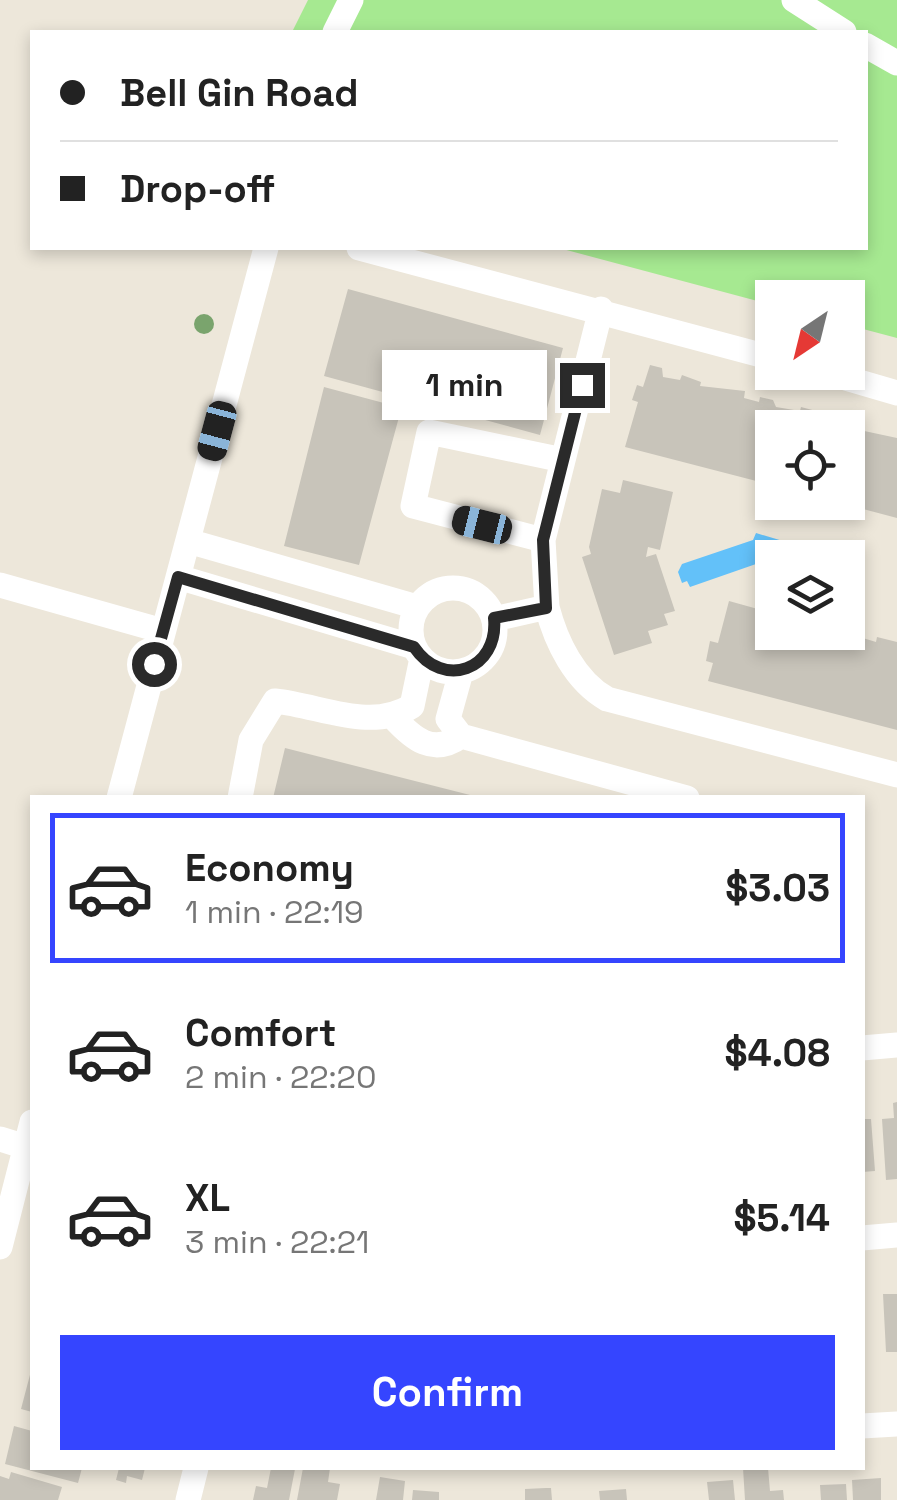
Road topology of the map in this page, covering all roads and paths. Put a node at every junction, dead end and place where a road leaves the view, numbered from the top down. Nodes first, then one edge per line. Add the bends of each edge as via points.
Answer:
1 (351, 0) edge
2 (794, 0) edge
3 (335, 30) edge
4 (841, 30) edge
5 (868, 47) edge
6 (897, 64) edge
7 (265, 250) edge
8 (367, 250) edge
9 (601, 310) junction
10 (755, 353) edge
11 (865, 384) edge
12 (897, 393) edge
13 (563, 460) junction
14 (543, 540) junction
15 (188, 541) junction
16 (178, 577) junction
17 (0, 586) edge
18 (417, 607) junction
19 (546, 608) junction
20 (494, 618) junction
21 (163, 631) junction
22 (418, 653) junction
23 (460, 672) junction
24 (402, 712) junction
25 (454, 727) junction
26 (897, 775) edge
27 (120, 795) edge
28 (241, 795) edge
29 (678, 795) edge
30 (897, 1045) edge
31 (865, 1048) edge
32 (0, 1139) edge
33 (30, 1139) edge
34 (897, 1236) edge
35 (865, 1238) edge
36 (0, 1247) edge
37 (897, 1424) edge
38 (865, 1426) edge
39 (196, 1470) edge
40 (188, 1500) edge

1 - 3 street
2 - 4 street
5 - 6 street
7 - 15 street
8 - 9 street
9 - 10 street
9 - 13 street
11 - 12 street
13 - 14 street
13 - 14 street via 436,433 425,440 413,506
14 - 19 street
15 - 16 street
15 - 18 street
16 - 21 street
16 - 22 street
17 - 21 street
18 - 20 street via 452,587 478,596
18 - 22 street via 410,634
19 - 20 street
19 - 26 street via 555,637 607,699
20 - 23 street via 485,658
21 - 27 street
22 - 23 street via 433,668
22 - 24 street
23 - 25 street
24 - 25 street via 413,740 430,746 449,744
24 - 28 street via 372,721 275,701 252,740
25 - 29 street
30 - 31 street
32 - 33 street
33 - 36 street
34 - 35 street
37 - 38 street
39 - 40 street

